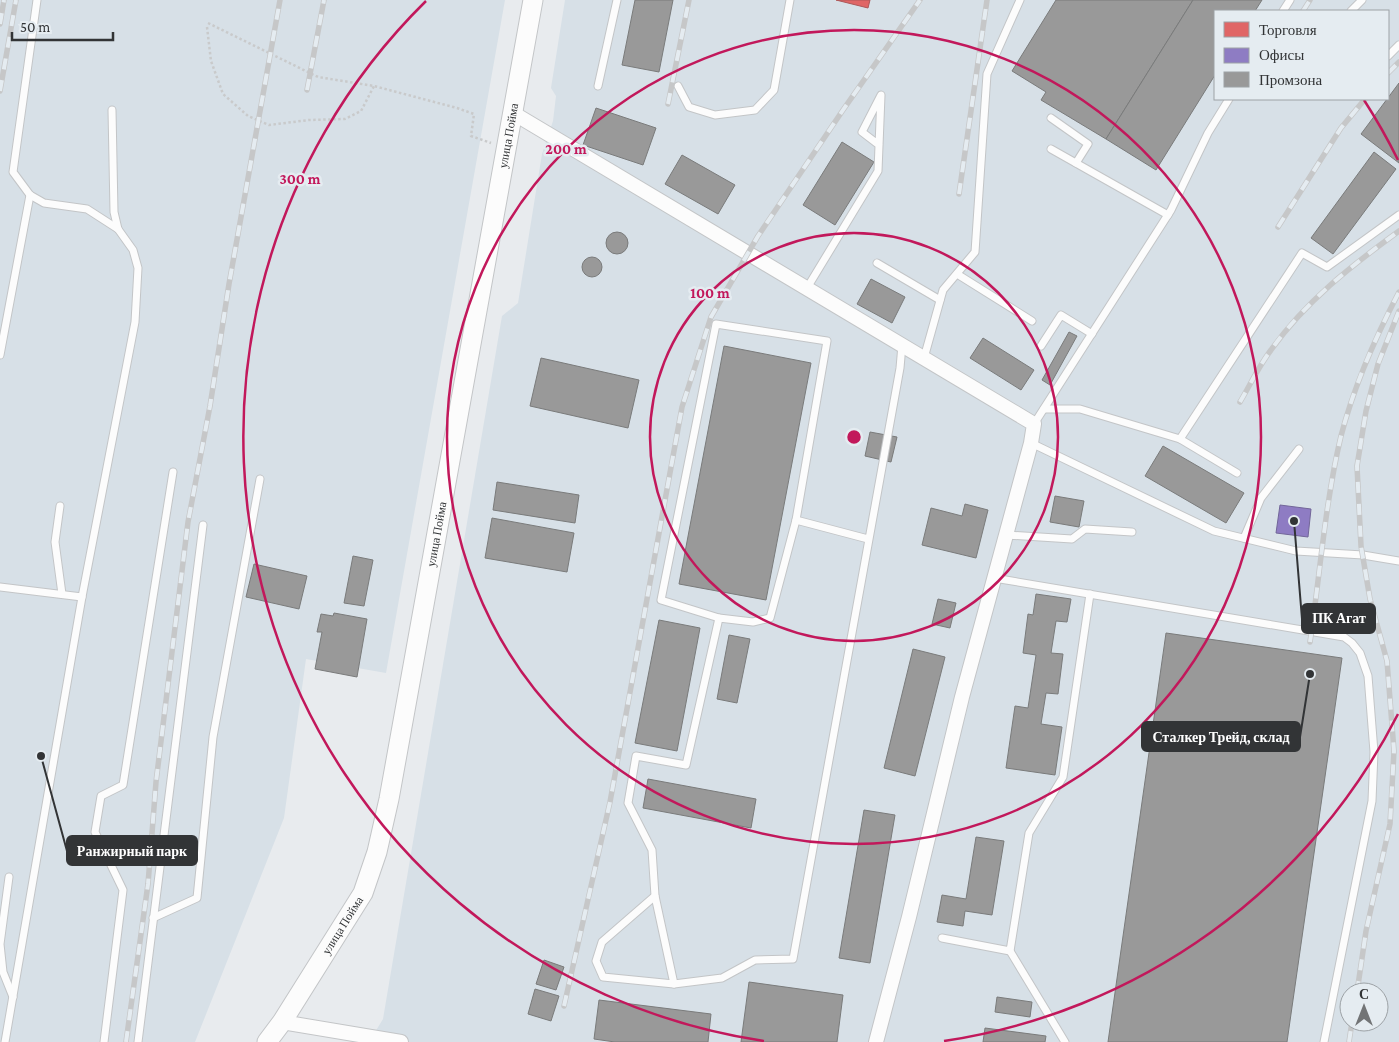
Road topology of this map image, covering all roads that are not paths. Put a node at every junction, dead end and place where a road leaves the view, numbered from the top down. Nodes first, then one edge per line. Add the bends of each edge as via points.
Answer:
1 (37, 0) edge
2 (533, 0) edge
3 (617, 0) edge
4 (790, 0) edge
5 (1020, 0) edge
6 (1362, 0) edge
7 (1352, 10) edge
8 (1399, 45) edge
9 (1389, 55) edge
10 (598, 86) dead end
11 (678, 86) dead end
12 (1228, 100) edge
13 (112, 110) dead end
14 (513, 113) junction
15 (1051, 118) dead end
16 (879, 144) junction
17 (1051, 149) dead end
18 (1076, 163) junction
19 (30, 195) junction
20 (1168, 215) junction
21 (1399, 215) edge
22 (118, 229) junction
23 (876, 262) dead end
24 (957, 274) junction
25 (807, 288) junction
26 (940, 300) junction
27 (1032, 321) dead end
28 (1092, 334) junction
29 (902, 345) junction
30 (1041, 346) dead end
31 (0, 355) edge
32 (924, 358) junction
33 (1044, 409) junction
34 (1034, 424) junction
35 (1180, 438) junction
36 (1031, 443) junction
37 (1299, 449) dead end
38 (173, 472) dead end
39 (1237, 474) dead end
40 (260, 479) dead end
41 (60, 506) dead end
42 (796, 520) junction
43 (203, 525) dead end
44 (1132, 532) dead end
45 (1006, 535) junction
46 (1244, 538) junction
47 (868, 540) junction
48 (1399, 561) edge
49 (994, 578) junction
50 (0, 587) edge
51 (62, 594) junction
52 (1090, 594) junction
53 (82, 597) junction
54 (719, 618) junction
55 (9, 878) dead end
56 (655, 896) junction
57 (153, 918) junction
58 (942, 938) dead end
59 (1010, 951) junction
60 (674, 984) junction
61 (13, 997) junction
62 (282, 1022) junction
63 (5, 1042) edge
64 (104, 1042) edge
65 (138, 1042) edge
66 (267, 1042) edge
67 (401, 1042) edge
68 (876, 1042) edge
69 (1065, 1042) edge
70 (1324, 1042) edge

1 - 19 lane via 13,172
2 - 14 main road, улица Пойма
3 - 10 lane
4 - 11 lane via 774,90 754,110 716,115 698,110 689,107
5 - 24 lane via 987,74 975,252
6 - 7 lane
8 - 9 lane
12 - 20 lane via 1208,133
13 - 22 lane via 114,212
14 - 25 street
14 - 62 main road, улица Пойма via 377,852 363,893
15 - 18 lane via 1088,144
16 - 16 lane via 880,115 881,95 862,132
16 - 25 lane via 878,171
17 - 18 lane
18 - 20 lane
19 - 22 lane via 44,203 87,209
19 - 31 lane
20 - 28 lane
21 - 35 lane via 1327,267 1302,253
22 - 53 lane via 133,250 138,268 135,322
23 - 26 lane
24 - 26 lane via 943,290
24 - 27 lane
25 - 29 street
26 - 32 lane
28 - 30 lane via 1061,315
28 - 33 lane
29 - 32 street
29 - 47 lane
32 - 34 street
33 - 34 lane
33 - 35 lane via 1080,409
34 - 36 street
35 - 39 lane
36 - 45 street
36 - 46 lane via 1214,531
37 - 46 lane via 1261,498
38 - 64 lane via 123,785 101,796 95,832 123,890
40 - 57 lane via 213,737 197,898
41 - 51 lane via 55,542
42 - 47 lane
42 - 54 lane via 770,618 753,622
42 - 54 lane via 826,341 716,324 661,600
43 - 57 lane
44 - 45 lane via 1085,529 1072,539
45 - 49 street
46 - 48 lane via 1296,551
47 - 60 lane via 792,959 755,960 722,978
49 - 52 lane
49 - 68 street
50 - 51 lane
51 - 53 lane
52 - 59 lane via 1062,777 1029,832
52 - 70 lane via 1344,638 1360,653 1368,676 1372,717 1372,802
53 - 61 lane
54 - 56 lane via 686,765 636,756 628,803 652,850
55 - 61 lane via 0,944 3,972
56 - 60 lane
56 - 60 lane via 602,942 596,961 602,978
57 - 65 lane
58 - 59 lane
59 - 69 lane
61 - 63 lane
62 - 66 main road, улица Пойма
62 - 67 street

